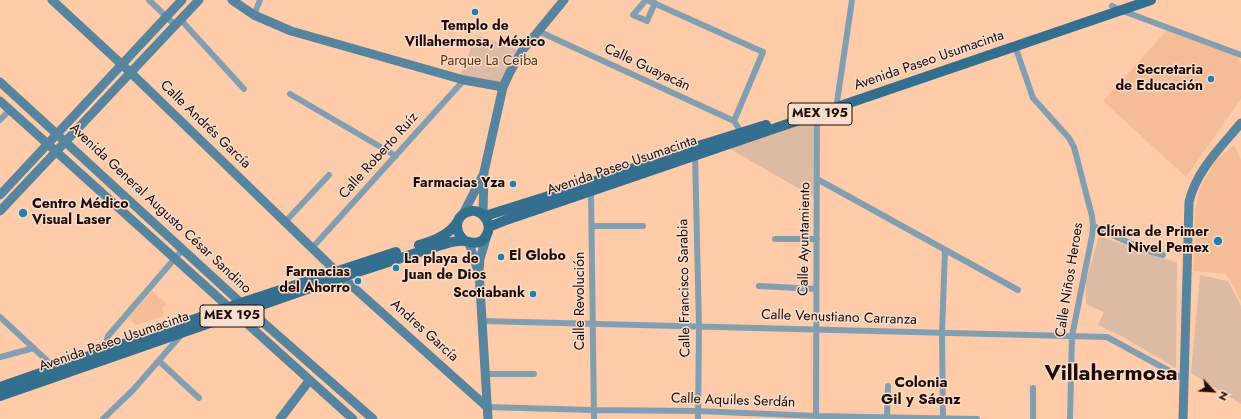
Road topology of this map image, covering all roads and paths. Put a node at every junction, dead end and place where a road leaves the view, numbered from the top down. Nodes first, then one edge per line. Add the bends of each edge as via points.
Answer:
1 (52, 0) edge
2 (148, 0) edge
3 (182, 0) edge
4 (199, 0) edge
5 (232, 0) edge
6 (260, 0) edge
7 (564, 0) edge
8 (646, 0) edge
9 (852, 0) edge
10 (1130, 0) edge
11 (1151, 0) edge
12 (655, 3) junction
13 (1116, 8) junction
14 (254, 15) junction
15 (167, 17) junction
16 (178, 22) junction
17 (538, 31) junction
18 (1016, 46) junction
19 (1241, 55) edge
20 (122, 64) junction
21 (130, 72) junction
22 (464, 80) junction
23 (0, 82) edge
24 (503, 87) junction
25 (244, 89) dead end
26 (290, 94) dead end
27 (0, 101) edge
28 (837, 102) junction
29 (10, 110) junction
30 (817, 111) junction
31 (0, 120) edge
32 (734, 121) junction
33 (1241, 123) edge
34 (740, 132) junction
35 (57, 133) junction
36 (66, 141) junction
37 (47, 144) junction
38 (695, 151) junction
39 (56, 152) junction
40 (396, 156) junction
41 (484, 172) junction
42 (329, 175) dead end
43 (817, 179) junction
44 (590, 187) junction
45 (0, 195) edge
46 (0, 211) edge
47 (484, 215) junction
48 (460, 218) junction
49 (285, 222) junction
50 (592, 226) junction
51 (643, 226) dead end
52 (1094, 226) junction
53 (488, 231) junction
54 (775, 239) dead end
55 (817, 239) junction
56 (467, 242) junction
57 (312, 248) junction
58 (183, 249) junction
59 (945, 250) junction
60 (1163, 255) dead end
61 (175, 259) junction
62 (479, 271) junction
63 (339, 274) junction
64 (759, 286) dead end
65 (816, 289) junction
66 (1018, 290) dead end
67 (241, 303) junction
68 (249, 310) junction
69 (233, 311) junction
70 (0, 317) edge
71 (482, 321) junction
72 (593, 324) junction
73 (699, 327) junction
74 (816, 329) junction
75 (942, 333) junction
76 (182, 334) junction
77 (1072, 336) junction
78 (34, 348) junction
79 (108, 348) junction
80 (0, 357) edge
81 (159, 361) junction
82 (59, 371) junction
83 (485, 374) junction
84 (534, 374) dead end
85 (1184, 379) junction
86 (309, 381) junction
87 (888, 386) dead end
88 (0, 387) edge
89 (1033, 388) dead end
90 (0, 396) edge
91 (200, 398) dead end
92 (487, 407) junction
93 (594, 410) junction
94 (698, 411) junction
95 (887, 417) junction
96 (816, 418) edge
97 (103, 419) edge
98 (280, 419) edge
99 (353, 419) edge
100 (373, 419) edge
101 (488, 419) edge
102 (594, 419) edge
103 (698, 419) edge
104 (943, 419) edge
105 (977, 419) edge
106 (1033, 419) edge
107 (1070, 419) edge
108 (1183, 419) edge

1 - 20 main road, Calle Andrés García
2 - 15 street
3 - 15 main road
4 - 16 main road
5 - 14 main road
6 - 14 street
7 - 17 main road
8 - 12 street
8 - 12 street via 633,15 647,21
9 - 28 street
10 - 13 main road, Avenida Paseo Usumacinta / MEX 195
11 - 13 main road, Avenida Paseo Usumacinta / MEX 195
12 - 32 street via 763,52
13 - 18 main road, Avenida Paseo Usumacinta / MEX 195
13 - 19 street
13 - 28 main road, Avenida Paseo Usumacinta / MEX 195
14 - 22 main road via 291,31
15 - 16 street
15 - 20 main road
16 - 21 main road
16 - 25 street
17 - 24 main road via 522,52
17 - 32 street, Calle Guayacán
18 - 30 main road, Avenida Paseo Usumacinta / MEX 195
18 - 52 street, Calle Niños Heroes via 1033,98 1074,147
20 - 21 main road, Calle Andrés García
20 - 35 main road
21 - 36 main road
21 - 49 main road, Calle Andrés García
22 - 24 main road
22 - 40 street, Calle Roberto Ruíz
23 - 35 main road, Avenida General Augusto César Sandino
24 - 41 main road
26 - 40 street
27 - 29 main road, Avenida General Augusto César Sandino
28 - 30 main road, Avenida Paseo Usumacinta / MEX 195
29 - 31 street
29 - 37 main road, Avenida General Augusto César Sandino
30 - 34 main road, Avenida Paseo Usumacinta / MEX 195
30 - 38 main road, Avenida Paseo Usumacinta / MEX 195
30 - 43 street, Calle Ayuntamiento
32 - 34 street
33 - 85 main road via 1206,165 1191,194 1187,226
34 - 38 main road, Avenida Paseo Usumacinta / MEX 195
35 - 36 main road, Avenida General Augusto César Sandino
35 - 37 main road
36 - 39 main road
36 - 58 main road, Avenida General Augusto César Sandino
37 - 39 main road, Avenida General Augusto César Sandino
37 - 45 main road
38 - 44 main road, Avenida Paseo Usumacinta / MEX 195
38 - 73 street, Calle Francisco Sarabia
39 - 46 main road
39 - 61 main road, Avenida General Augusto César Sandino
40 - 57 street, Calle Roberto Ruíz
41 - 47 main road
41 - 48 main road
42 - 49 street
43 - 55 street, Calle Ayuntamiento
43 - 59 street
44 - 47 main road, Avenida Paseo Usumacinta / MEX 195
44 - 50 street, Calle Revolución
44 - 53 main road, Avenida Paseo Usumacinta / MEX 195 via 506,220
47 - 48 main road, Avenida Paseo Usumacinta via 471,211
47 - 53 main road via 488,221
48 - 56 main road via 458,232 460,238
48 - 63 main road, Avenida Paseo Usumacinta / MEX 195 via 454,228 444,235
49 - 57 main road, Calle Andrés García
50 - 51 street
50 - 72 street, Calle Revolución
52 - 60 street via 1144,250
52 - 77 street, Calle Niños Heroes
53 - 56 main road, Avenida Paseo Usumacinta via 480,242
53 - 62 main road
54 - 55 street
55 - 65 street, Calle Ayuntamiento
56 - 62 main road
56 - 63 main road, Avenida Paseo Usumacinta / MEX 195 via 451,242
57 - 63 main road, Calle Andrés García
58 - 61 street
58 - 67 main road, Avenida General Augusto César Sandino
59 - 66 street
59 - 75 street
61 - 69 main road, Avenida General Augusto César Sandino
61 - 79 street via 108,336
62 - 71 main road
63 - 67 main road, Avenida Paseo Usumacinta / MEX 195
63 - 68 main road, Avenida Paseo Usumacinta / MEX 195
63 - 92 main road, Andres García
64 - 65 street
65 - 74 street, Calle Ayuntamiento
67 - 68 main road, Avenida General Augusto César Sandino
67 - 69 main road, Avenida Paseo Usumacinta / MEX 195
68 - 69 main road, Avenida Paseo Usumacinta / MEX 195
68 - 100 main road, Avenida General Augusto César Sandino
69 - 76 main road, Avenida Paseo Usumacinta / MEX 195
69 - 79 main road, Avenida Paseo Usumacinta / MEX 195
69 - 86 main road, Avenida General Augusto César Sandino
70 - 78 street
71 - 72 street, Calle Venustiano Carranza
71 - 83 main road
72 - 73 street, Calle Venustiano Carranza
72 - 93 street, Calle Revolución
73 - 74 street, Calle Venustiano Carranza
73 - 94 street, Calle Francisco Sarabia
74 - 75 street, Calle Venustiano Carranza
74 - 96 street, Calle Ayuntamiento
75 - 77 street, Calle Venustiano Carranza
75 - 104 street
76 - 81 street
76 - 82 main road, Avenida Paseo Usumacinta / MEX 195
77 - 85 street, Calle Venustiano Carranza via 1109,337
77 - 107 street, Calle Niños Heroes
78 - 80 street
78 - 82 street
79 - 82 main road, Avenida Paseo Usumacinta / MEX 195
81 - 91 street
81 - 97 street via 128,396
82 - 88 main road, Avenida Paseo Usumacinta / MEX 195
82 - 90 main road, Avenida Paseo Usumacinta / MEX 195
83 - 84 street
83 - 92 main road
85 - 108 main road
86 - 98 main road
86 - 99 main road, Avenida General Augusto César Sandino
87 - 95 street
89 - 106 street
92 - 93 street, Calle Aquiles Serdán
92 - 101 main road
93 - 94 street, Calle Aquiles Serdán
93 - 102 street, Calle Revolución
94 - 96 street, Calle Aquiles Serdán
94 - 103 street, Calle Francisco Sarabia
95 - 96 street, Calle Aquiles Serdán
95 - 104 street, Calle Aquiles Serdán
104 - 105 street, Calle Aquiles Serdán

